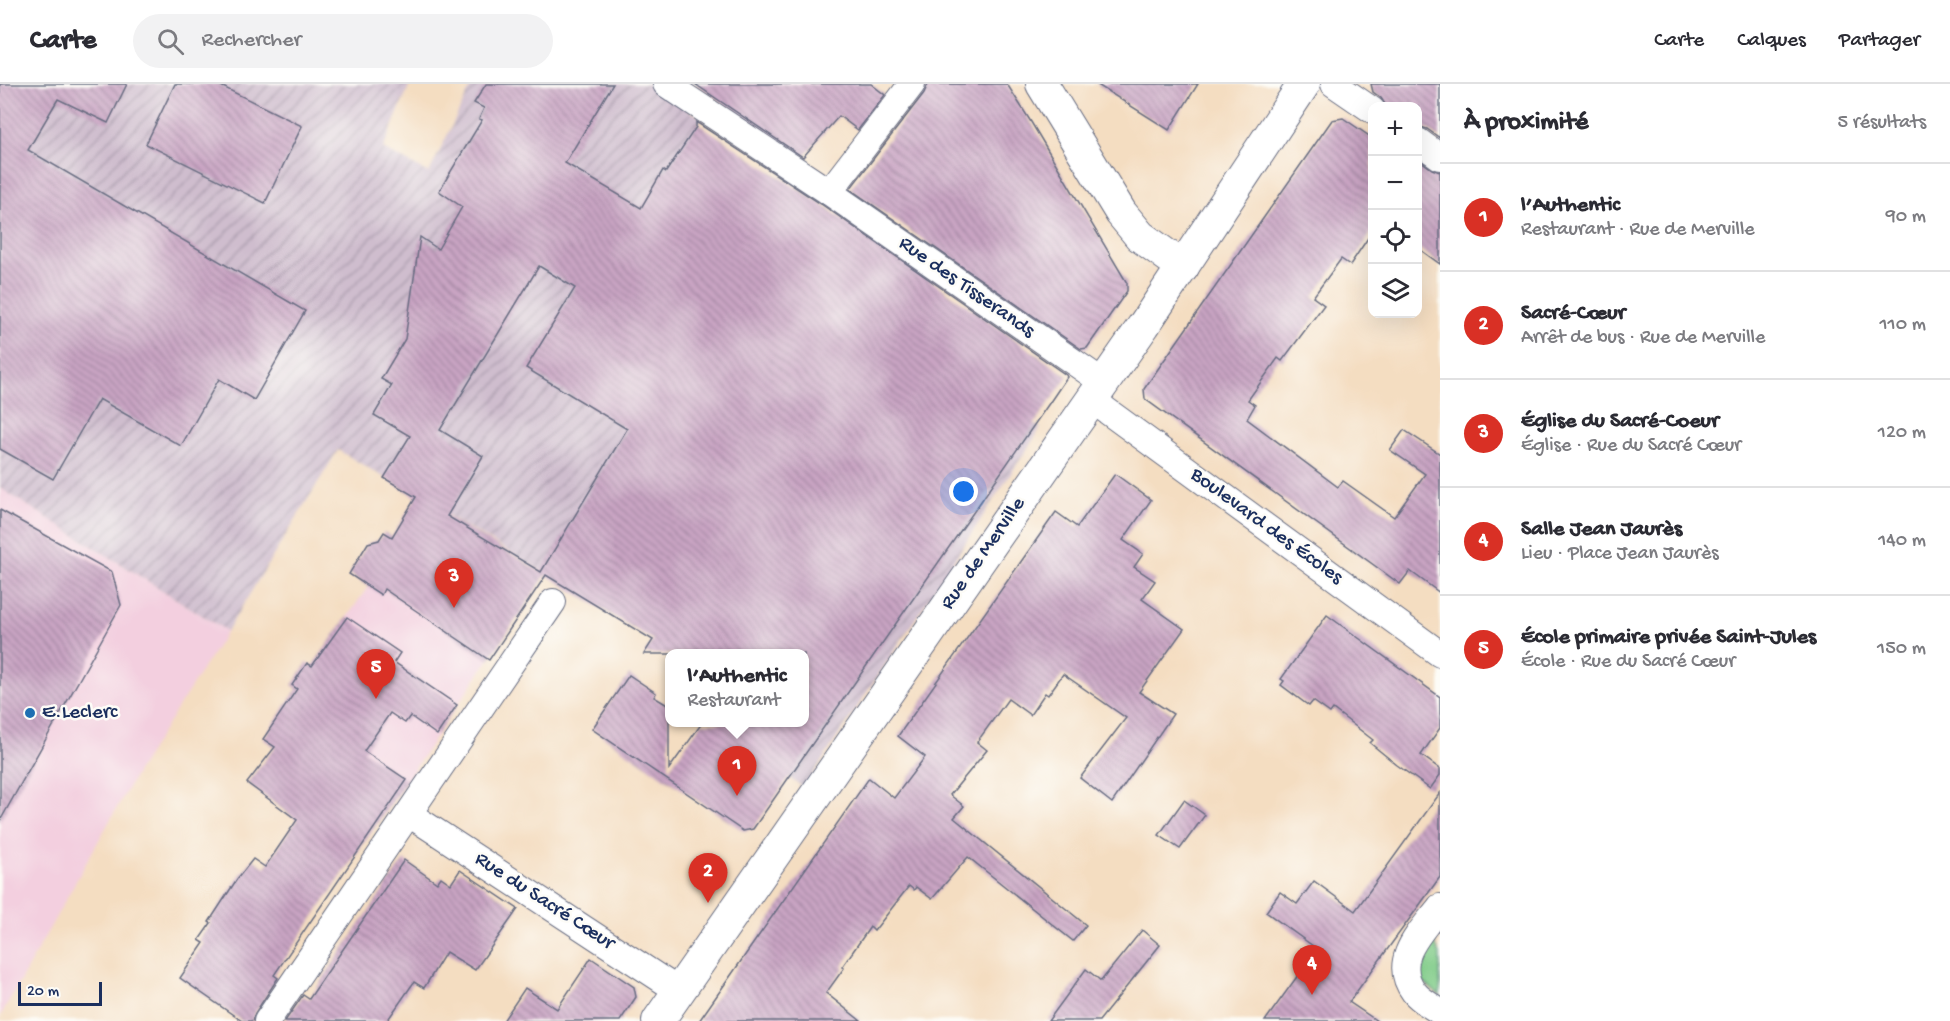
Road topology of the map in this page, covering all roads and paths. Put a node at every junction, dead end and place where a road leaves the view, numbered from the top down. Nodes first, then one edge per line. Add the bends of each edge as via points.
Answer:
1 (666, 84) edge
2 (912, 84) edge
3 (1042, 84) edge
4 (1304, 84) edge
5 (1334, 84) edge
6 (1368, 107) edge
7 (1422, 144) edge
8 (1440, 157) edge
9 (829, 192) junction
10 (1183, 267) junction
11 (1098, 391) junction
12 (553, 602) dead end
13 (1440, 654) edge
14 (409, 814) junction
15 (1440, 907) edge
16 (679, 991) junction
17 (1440, 1012) edge
18 (267, 1021) edge
19 (658, 1021) edge

1 - 9 street, Rue des Tisserands
2 - 9 street
3 - 10 street via 1121,213 1140,236
4 - 10 street, Rue de Merville
5 - 6 street
7 - 8 street
9 - 11 street, Rue des Tisserands
10 - 11 street, Rue de Merville
11 - 13 street, Boulevard des Écoles
11 - 16 street, Rue de Merville
12 - 14 street
14 - 16 street, Rue du Sacré Cœur
14 - 18 street
15 - 17 street via 1407,952 1405,964 1415,993
16 - 19 street, Rue de Merville

